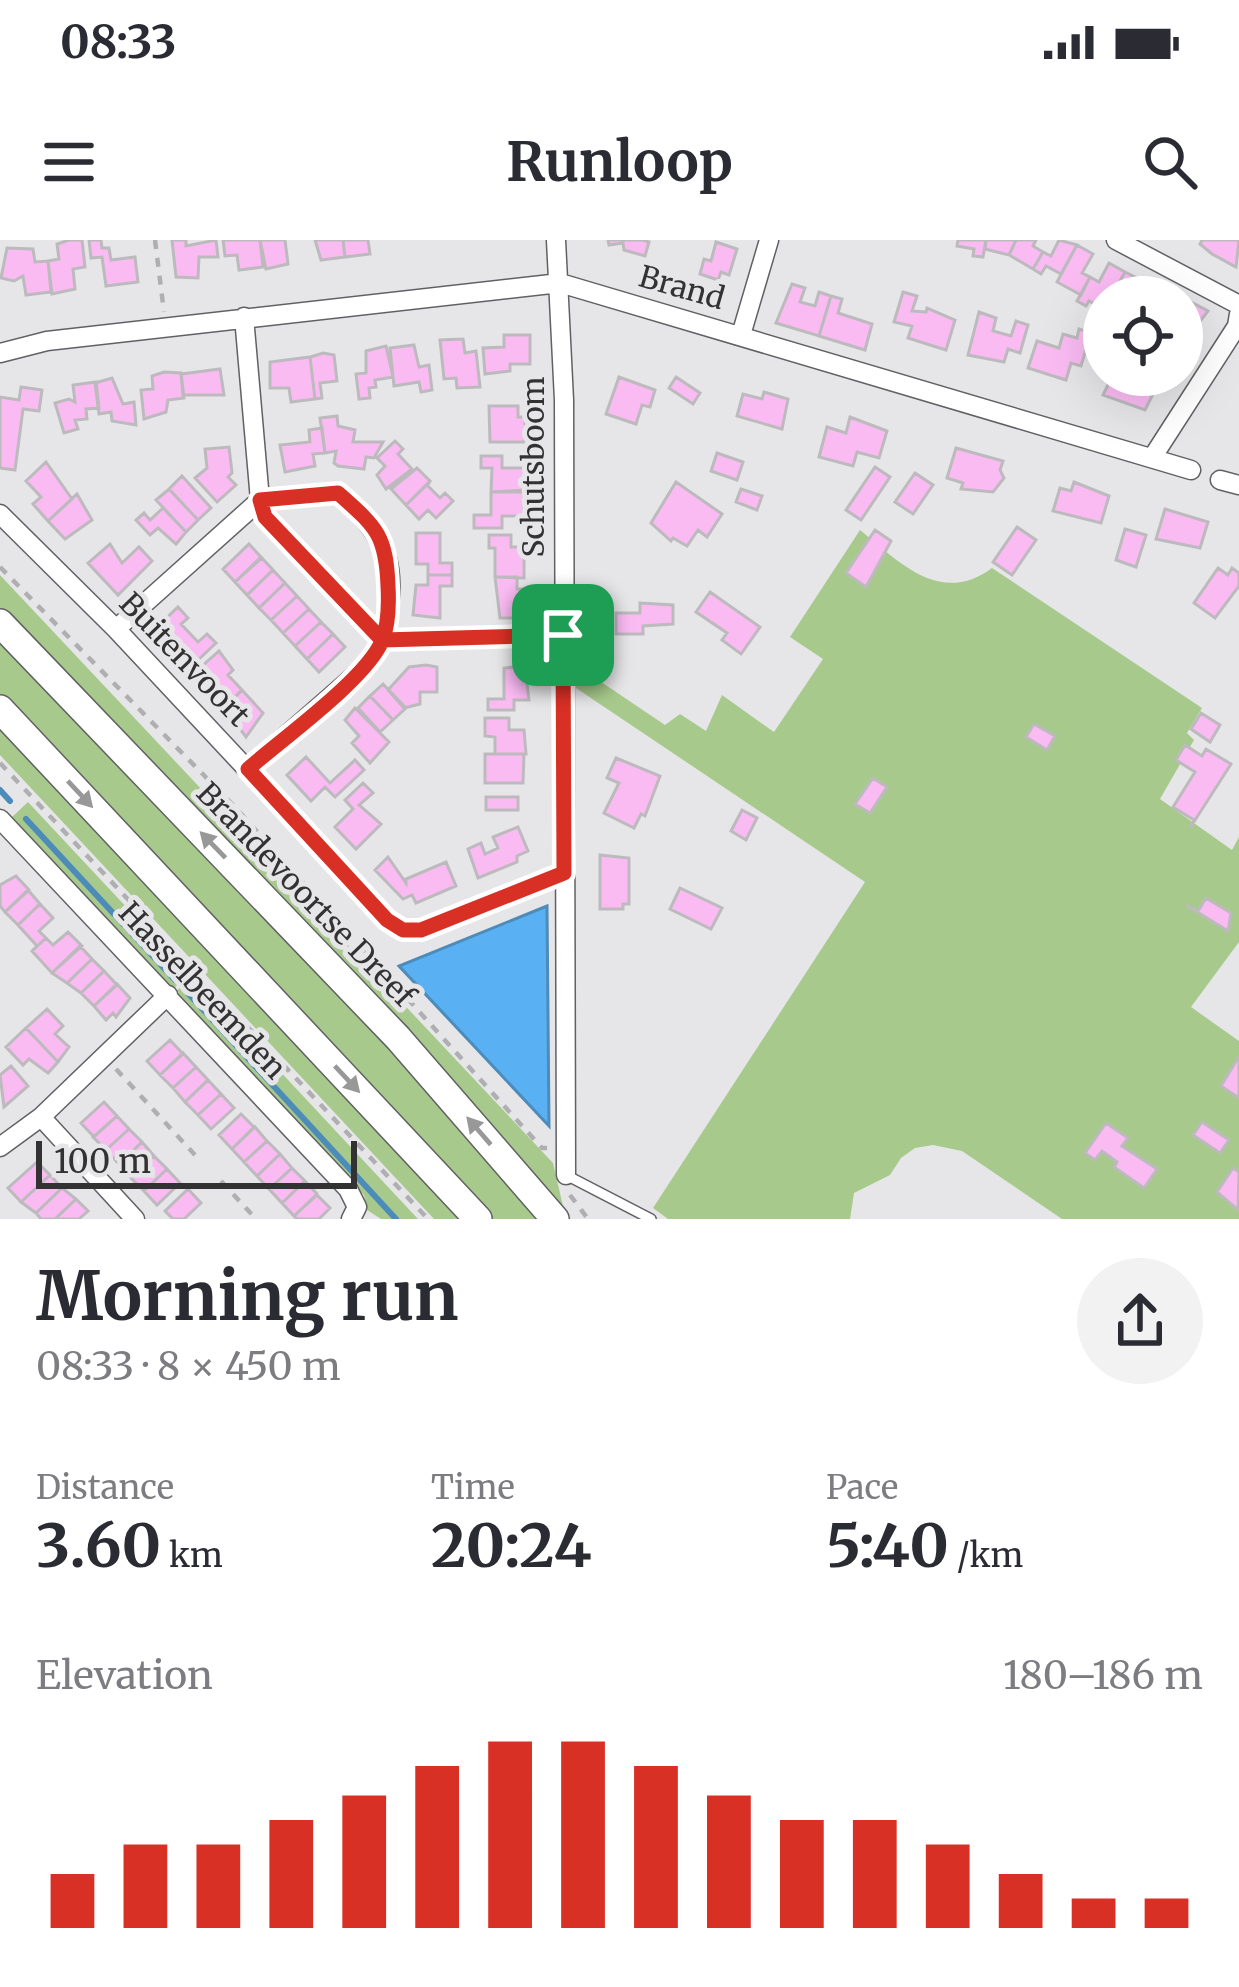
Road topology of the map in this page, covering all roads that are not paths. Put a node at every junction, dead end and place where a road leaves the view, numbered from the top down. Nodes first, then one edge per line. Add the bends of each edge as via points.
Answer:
1 (556, 240) edge
2 (770, 240) edge
3 (1116, 240) edge
4 (560, 284) junction
5 (1239, 309) edge
6 (244, 317) junction
7 (741, 335) junction
8 (0, 353) edge
9 (1153, 458) junction
10 (1191, 470) dead end
11 (260, 500) junction
12 (0, 514) edge
13 (0, 622) edge
14 (116, 629) junction
15 (563, 635) junction
16 (382, 640) junction
17 (0, 709) edge
18 (248, 769) junction
19 (0, 819) edge
20 (17, 837) junction
21 (0, 853) edge
22 (564, 873) junction
23 (168, 995) junction
24 (41, 1117) junction
25 (0, 1147) edge
26 (566, 1175) joint
27 (354, 1213) edge
28 (135, 1219) edge
29 (478, 1219) edge
30 (555, 1219) edge
31 (651, 1219) edge

1 - 4 street, Schutsboom
2 - 7 street
3 - 5 street
4 - 6 street, Brand
4 - 7 street, Brand
4 - 15 street, Schutsboom
5 - 9 street via 1237,326
6 - 8 street, Brand
6 - 11 street
7 - 9 street, Brand
9 - 10 street, Brand
11 - 14 street
11 - 16 street via 265,517
11 - 16 street via 338,493 366,518 387,546
12 - 14 street, Buitenvoort
30 -> 13 main road, Brandevoortse Dreef via 398,1038
14 - 18 street, Buitenvoort
15 - 16 street
15 - 22 street, Schutsboom
16 - 18 street via 367,665
17 -> 29 main road
18 - 22 street, Buitenvoort via 403,930 421,930
19 - 20 street, Hasselbeemden
20 - 21 street
20 - 23 street, Hasselbeemden
22 - 26 street, Schutsboom
23 - 24 street
23 - 27 street, Hasselbeemden via 348,1190
24 - 25 street
24 - 28 street
26 - 31 lane, Schutsboom

